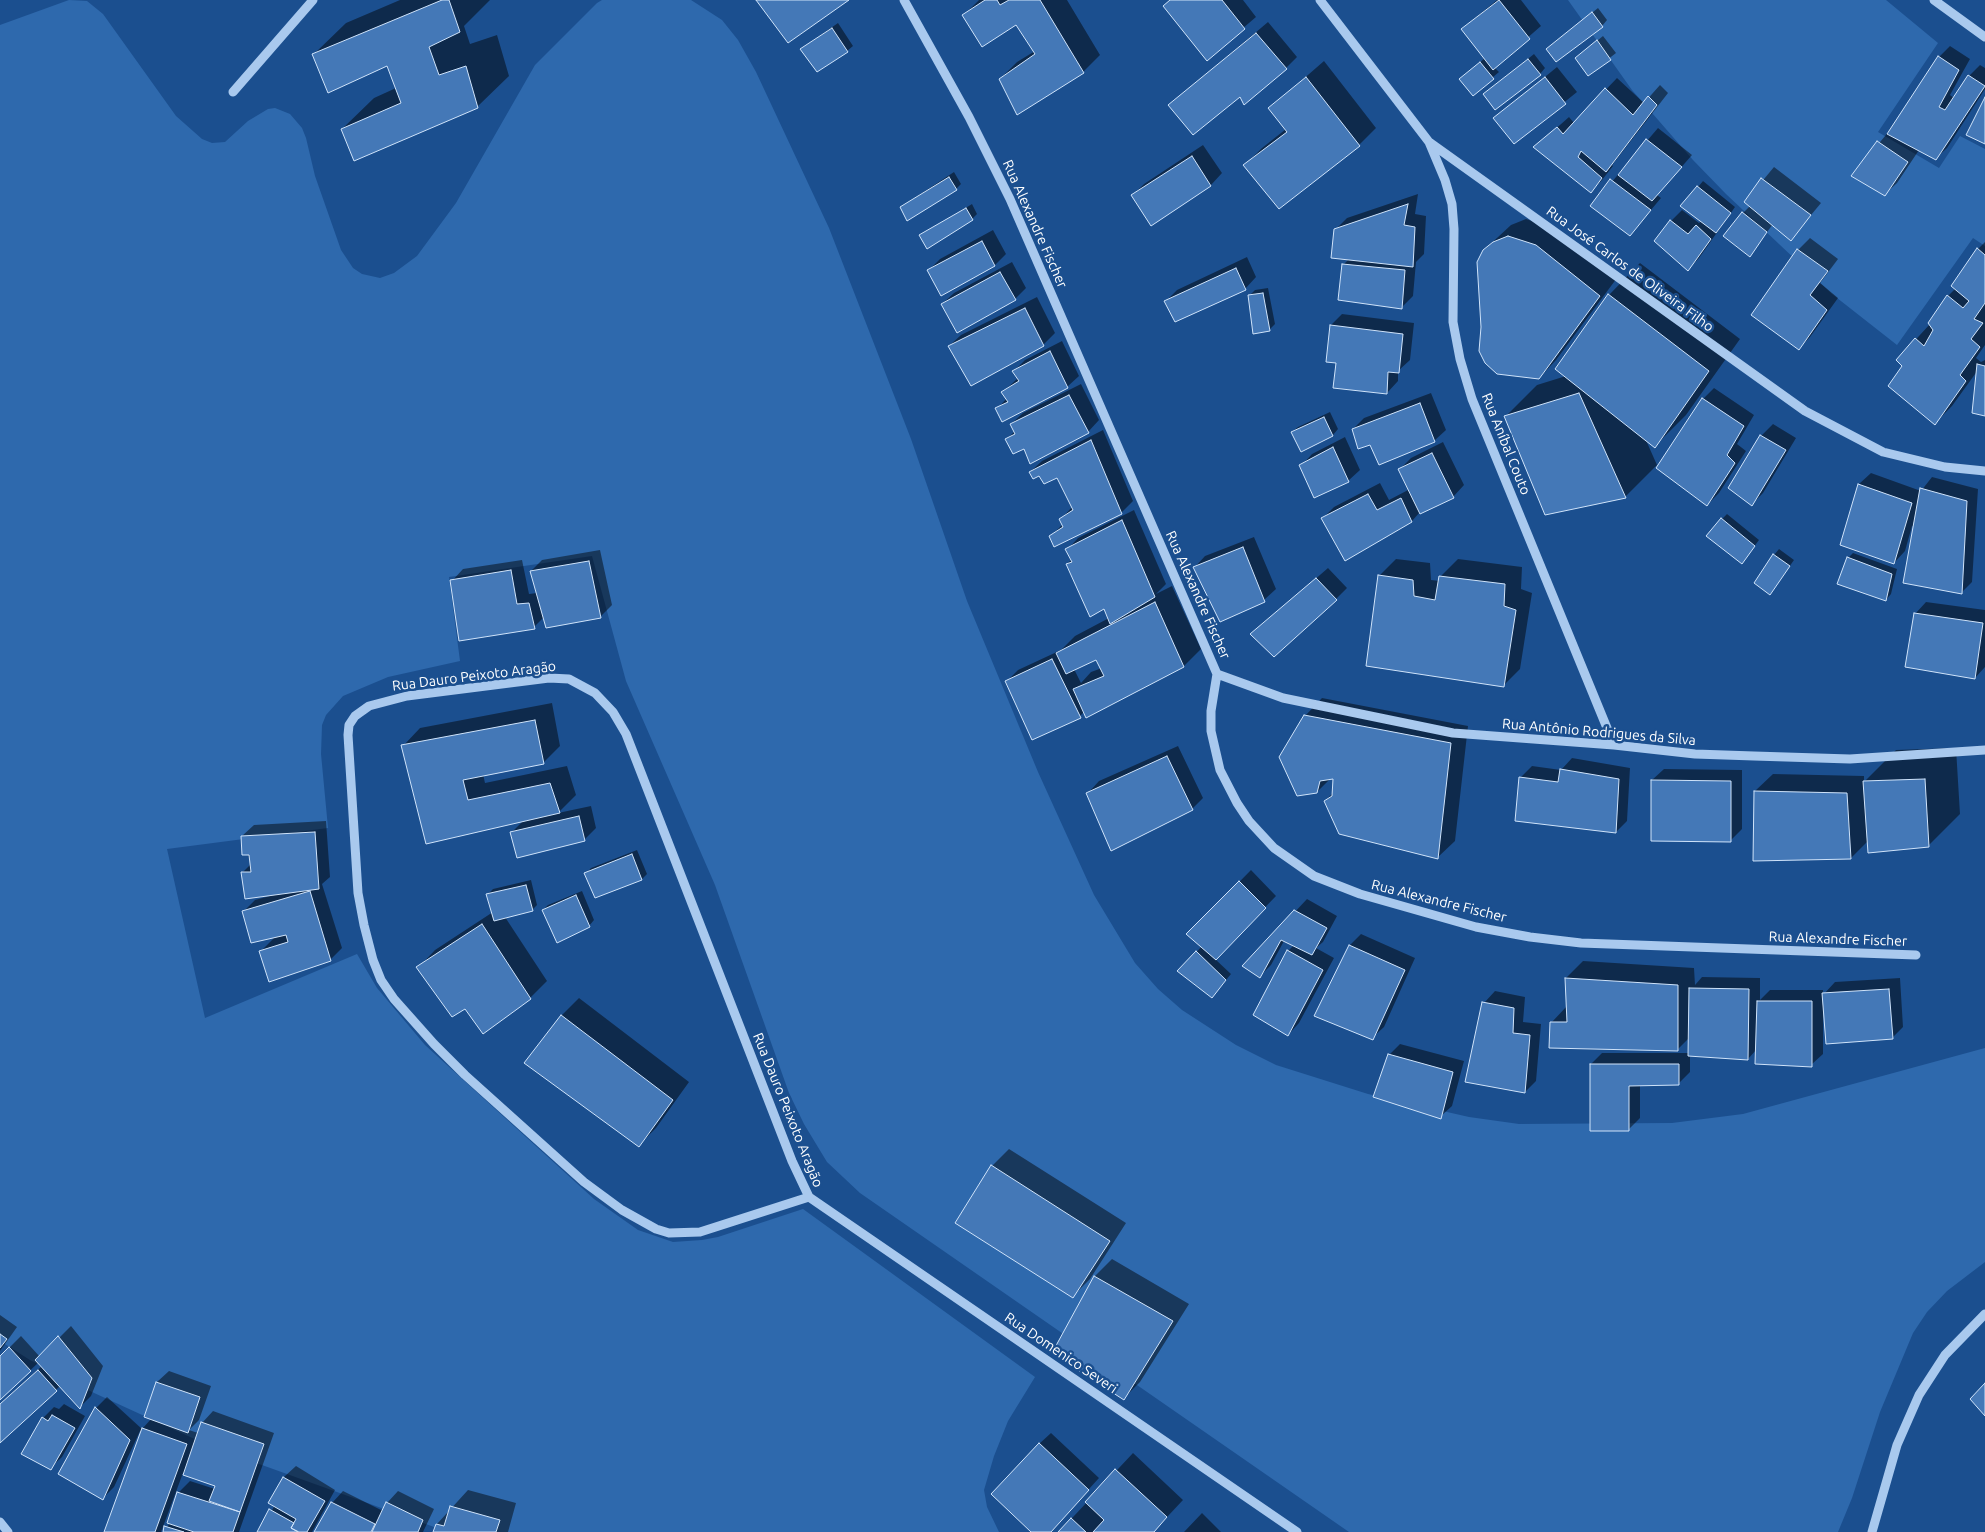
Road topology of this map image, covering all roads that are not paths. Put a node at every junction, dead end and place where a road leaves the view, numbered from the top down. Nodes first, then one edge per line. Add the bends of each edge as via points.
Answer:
1 (313, 0) edge
2 (904, 0) edge
3 (1320, 0) edge
4 (1934, 0) edge
5 (1985, 36) edge
6 (233, 92) dead end
7 (1428, 142) junction
8 (1985, 471) edge
9 (1217, 674) junction
10 (1614, 745) junction
11 (1985, 750) edge
12 (1916, 955) dead end
13 (809, 1197) junction
14 (1985, 1314) edge
15 (0, 1522) edge
16 (8, 1532) edge
17 (1297, 1532) edge
18 (1872, 1532) edge

1 - 6 street
2 - 9 street, Rua Alexandre Fischer via 969,116 1010,199
3 - 7 street, Rua José Carlos de Oliveira Filho
4 - 5 street
7 - 8 street, Rua José Carlos de Oliveira Filho via 1805,411 1883,452 1945,468
7 - 10 street, Rua Aníbal Couto via 1452,204 1454,322 1472,399
9 - 10 street, Rua Antônio Rodrigues da Silva via 1283,698 1453,733
9 - 12 street, Rua Alexandre Fischer via 1211,711 1212,738 1220,770 1249,821 1274,848 1314,876 1386,902 1476,927 1581,943
10 - 11 street, Rua Antônio Rodrigues da Silva via 1695,754 1850,759
13 - 13 street, Rua Dauro Peixoto Aragão via 792,1161 626,734 605,703 578,682 549,678 407,696 369,706 355,716 349,725 348,735 358,893 364,925 381,980 423,1032 584,1182 630,1216 656,1229 669,1233 700,1232
13 - 17 street, Rua Domenico Severi
14 - 18 street via 1945,1355 1919,1394 1897,1445
15 - 16 street

